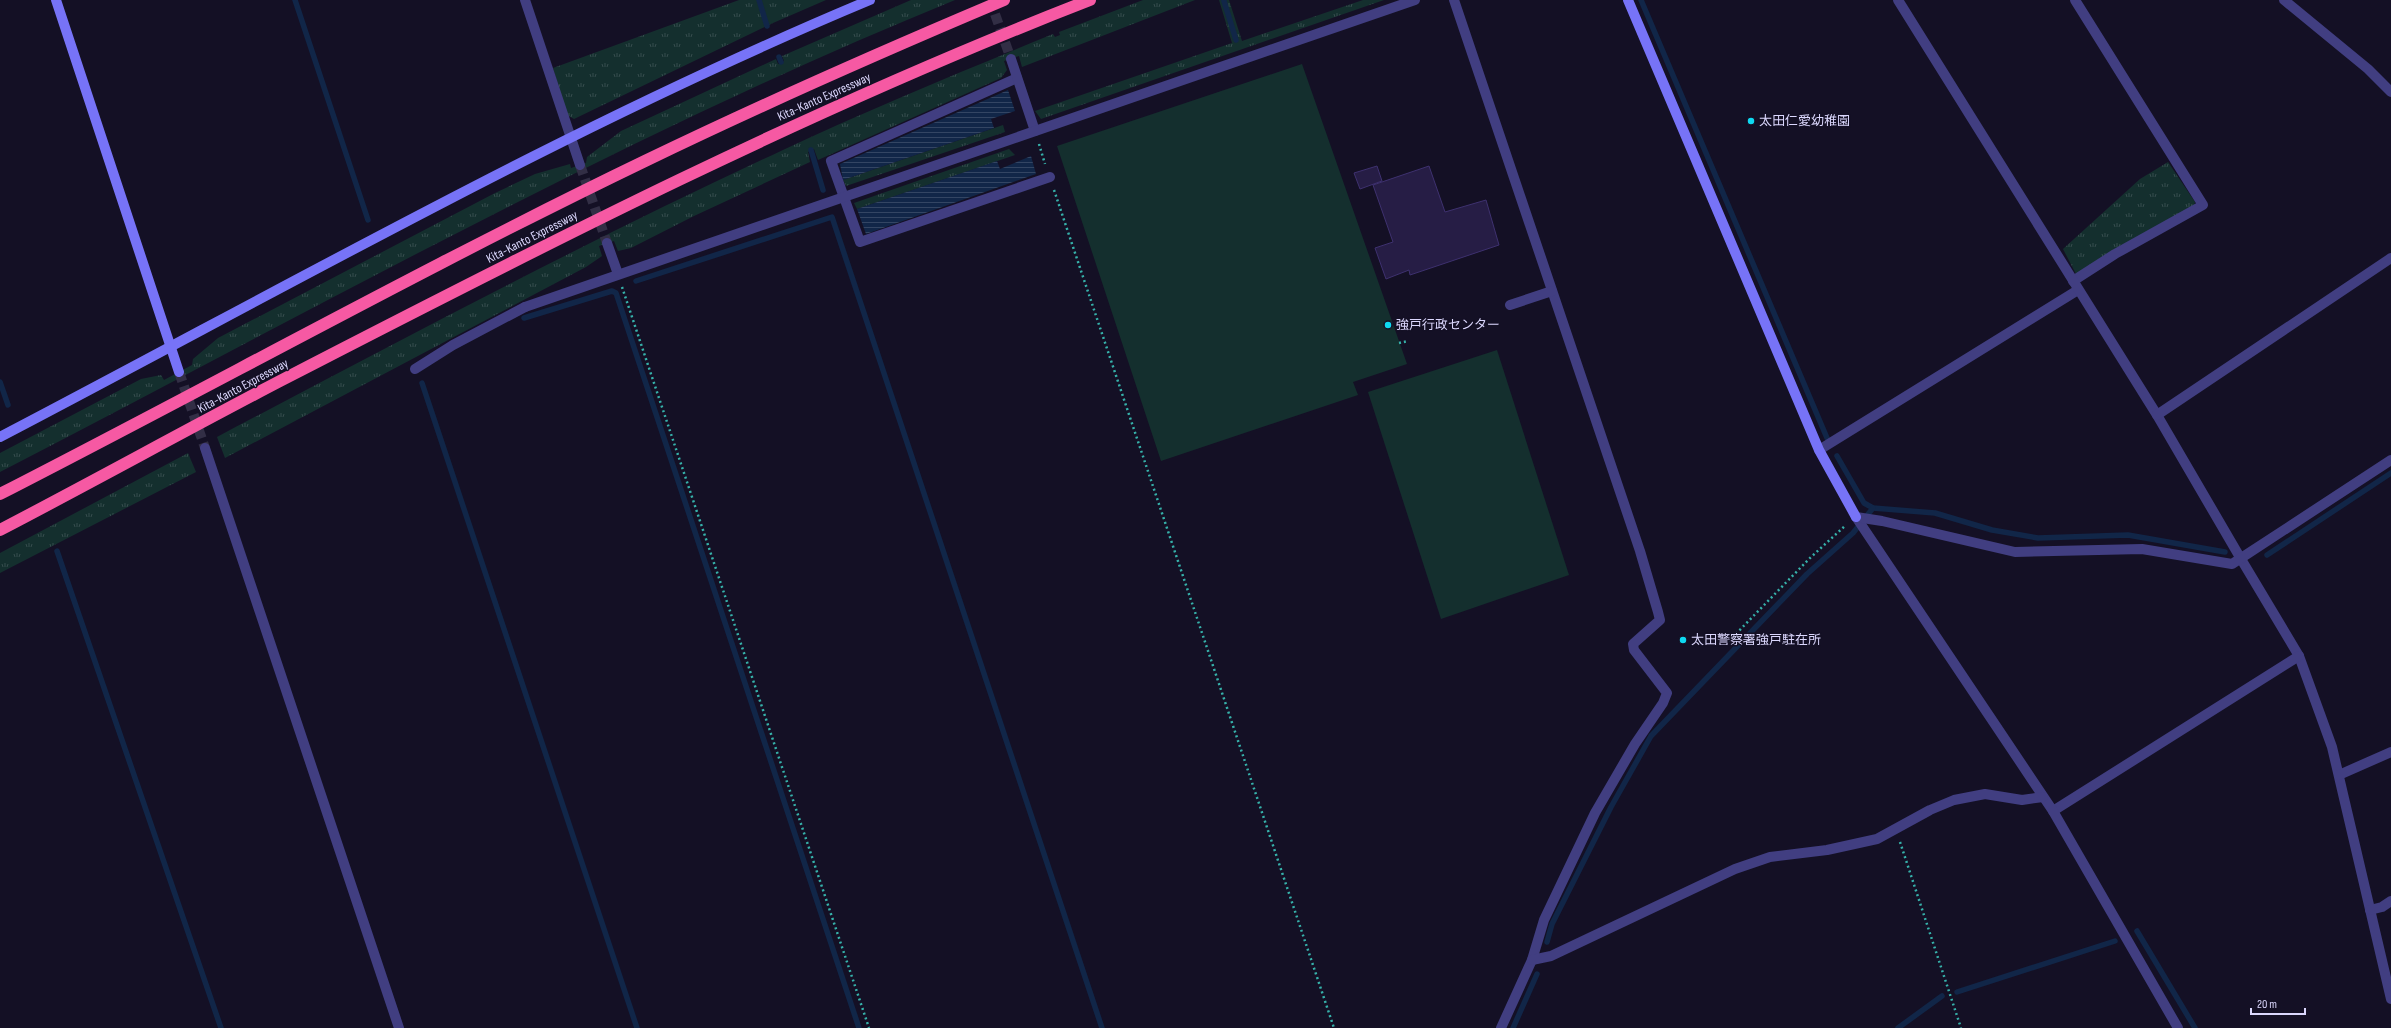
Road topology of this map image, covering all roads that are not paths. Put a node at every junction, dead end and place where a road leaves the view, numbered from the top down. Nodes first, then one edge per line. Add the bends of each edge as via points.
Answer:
1 (56, 0) edge
2 (525, 0) edge
3 (870, 0) edge
4 (1004, 0) edge
5 (1090, 0) edge
6 (1415, 0) edge
7 (1454, 0) edge
8 (1628, 0) edge
9 (1898, 0) edge
10 (2075, 0) edge
11 (2284, 0) edge
12 (1011, 59) tunnel mouth
13 (1017, 78) junction
14 (2391, 92) edge
15 (1035, 131) junction
16 (571, 138) junction
17 (580, 165) tunnel mouth
18 (1050, 177) road end
19 (844, 196) junction
20 (607, 244) tunnel mouth
21 (2391, 258) edge
22 (618, 274) junction
23 (2073, 281) junction
24 (2078, 290) junction
25 (1552, 291) junction
26 (1510, 305) dead end
27 (171, 347) junction
28 (415, 369) dead end
29 (180, 372) tunnel mouth
30 (2157, 415) junction
31 (0, 437) edge
32 (205, 448) tunnel mouth
33 (1819, 450) junction
34 (2391, 460) edge
35 (0, 494) edge
36 (1856, 517) junction
37 (0, 530) edge
38 (2241, 559) junction
39 (2300, 656) junction
40 (2391, 752) edge
41 (2339, 775) junction
42 (2043, 797) junction
43 (2052, 811) junction
44 (2391, 901) edge
45 (2370, 910) junction
46 (1532, 960) junction
47 (2391, 999) edge
48 (399, 1028) edge
49 (1501, 1028) edge
50 (2178, 1028) edge

1 - 27 street
2 - 16 street
3 - 16 street
4 - 35 highway, Kita-Kanto Expressway via 837,71 644,161 448,259
5 - 37 highway, Kita-Kanto Expressway via 840,104 661,188 286,379
6 - 15 street
7 - 25 street
8 - 33 street
9 - 23 street
10 - 23 street via 2203,205 2114,254
11 - 14 street via 2368,69
12 - 13 street
13 - 15 street
13 - 19 street via 831,161
15 - 19 street
16 - 17 street
16 - 27 street
18 - 19 street via 860,242
19 - 22 street
20 - 22 street
21 - 30 street
22 - 28 street via 525,307 453,345
23 - 24 street
24 - 30 street
24 - 33 street
25 - 26 street
25 - 46 street via 1640,551 1660,620 1633,644 1634,650 1667,693 1595,813 1544,920
27 - 29 street
27 - 31 street
30 - 38 street
32 - 48 street
33 - 36 street
34 - 38 street
36 - 38 street via 2015,552 2142,549 2232,564
36 - 42 street
38 - 39 street
39 - 41 street
39 - 43 street
40 - 41 street
41 - 45 street
42 - 43 street
42 - 46 street via 2022,800 1985,794 1954,800 1877,839 1827,850 1770,857 1735,869 1557,953
43 - 50 street
44 - 45 street
45 - 47 street
46 - 49 street

